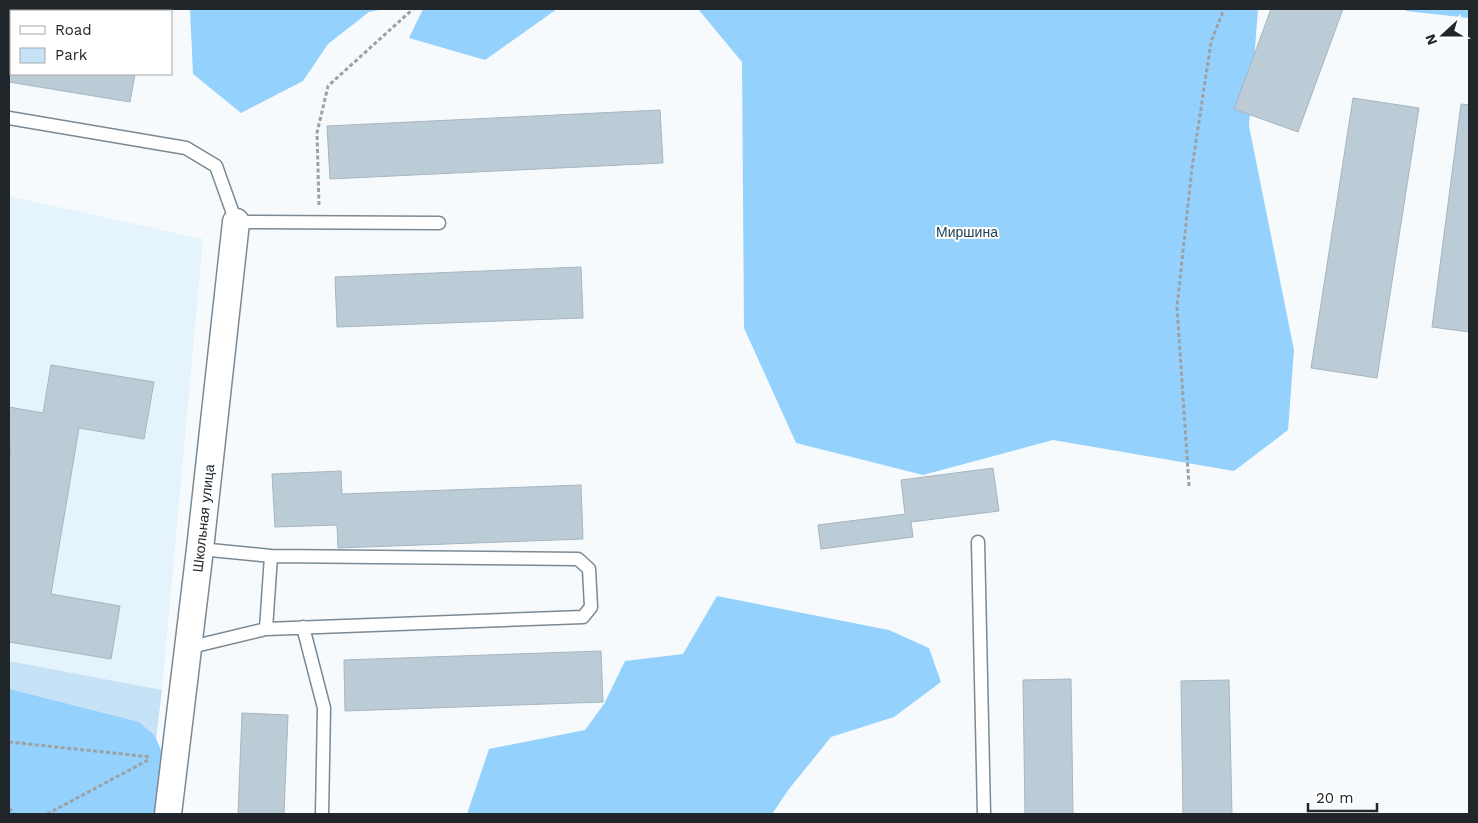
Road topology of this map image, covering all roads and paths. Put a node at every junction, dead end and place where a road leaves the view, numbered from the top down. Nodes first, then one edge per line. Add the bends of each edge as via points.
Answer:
1 (413, 9) edge
2 (1224, 9) edge
3 (9, 118) edge
4 (236, 222) junction
5 (320, 223) junction
6 (439, 223) dead end
7 (1189, 486) dead end
8 (978, 542) dead end
9 (200, 549) junction
10 (271, 556) junction
11 (303, 627) junction
12 (266, 628) junction
13 (187, 648) junction
14 (178, 740) junction
15 (9, 742) edge
16 (152, 758) junction
17 (9, 808) edge
18 (14, 814) edge
19 (47, 814) edge
20 (168, 814) edge
21 (322, 814) edge
22 (984, 814) edge

1 - 5 path via 328,86 317,133
2 - 7 path via 1211,42 1192,168 1177,307
3 - 4 lane via 186,148 216,166
4 - 5 lane
4 - 9 street, Школьная улица
5 - 6 lane
8 - 22 lane
9 - 10 lane
9 - 13 street, Школьная улица
10 - 11 lane via 578,559 589,569 591,607 584,617
10 - 12 lane
11 - 12 lane
11 - 21 lane via 324,708
12 - 13 lane
13 - 14 street, Школьная улица
14 - 16 path
14 - 20 street, Школьная улица
15 - 16 path
16 - 19 path
17 - 18 path

